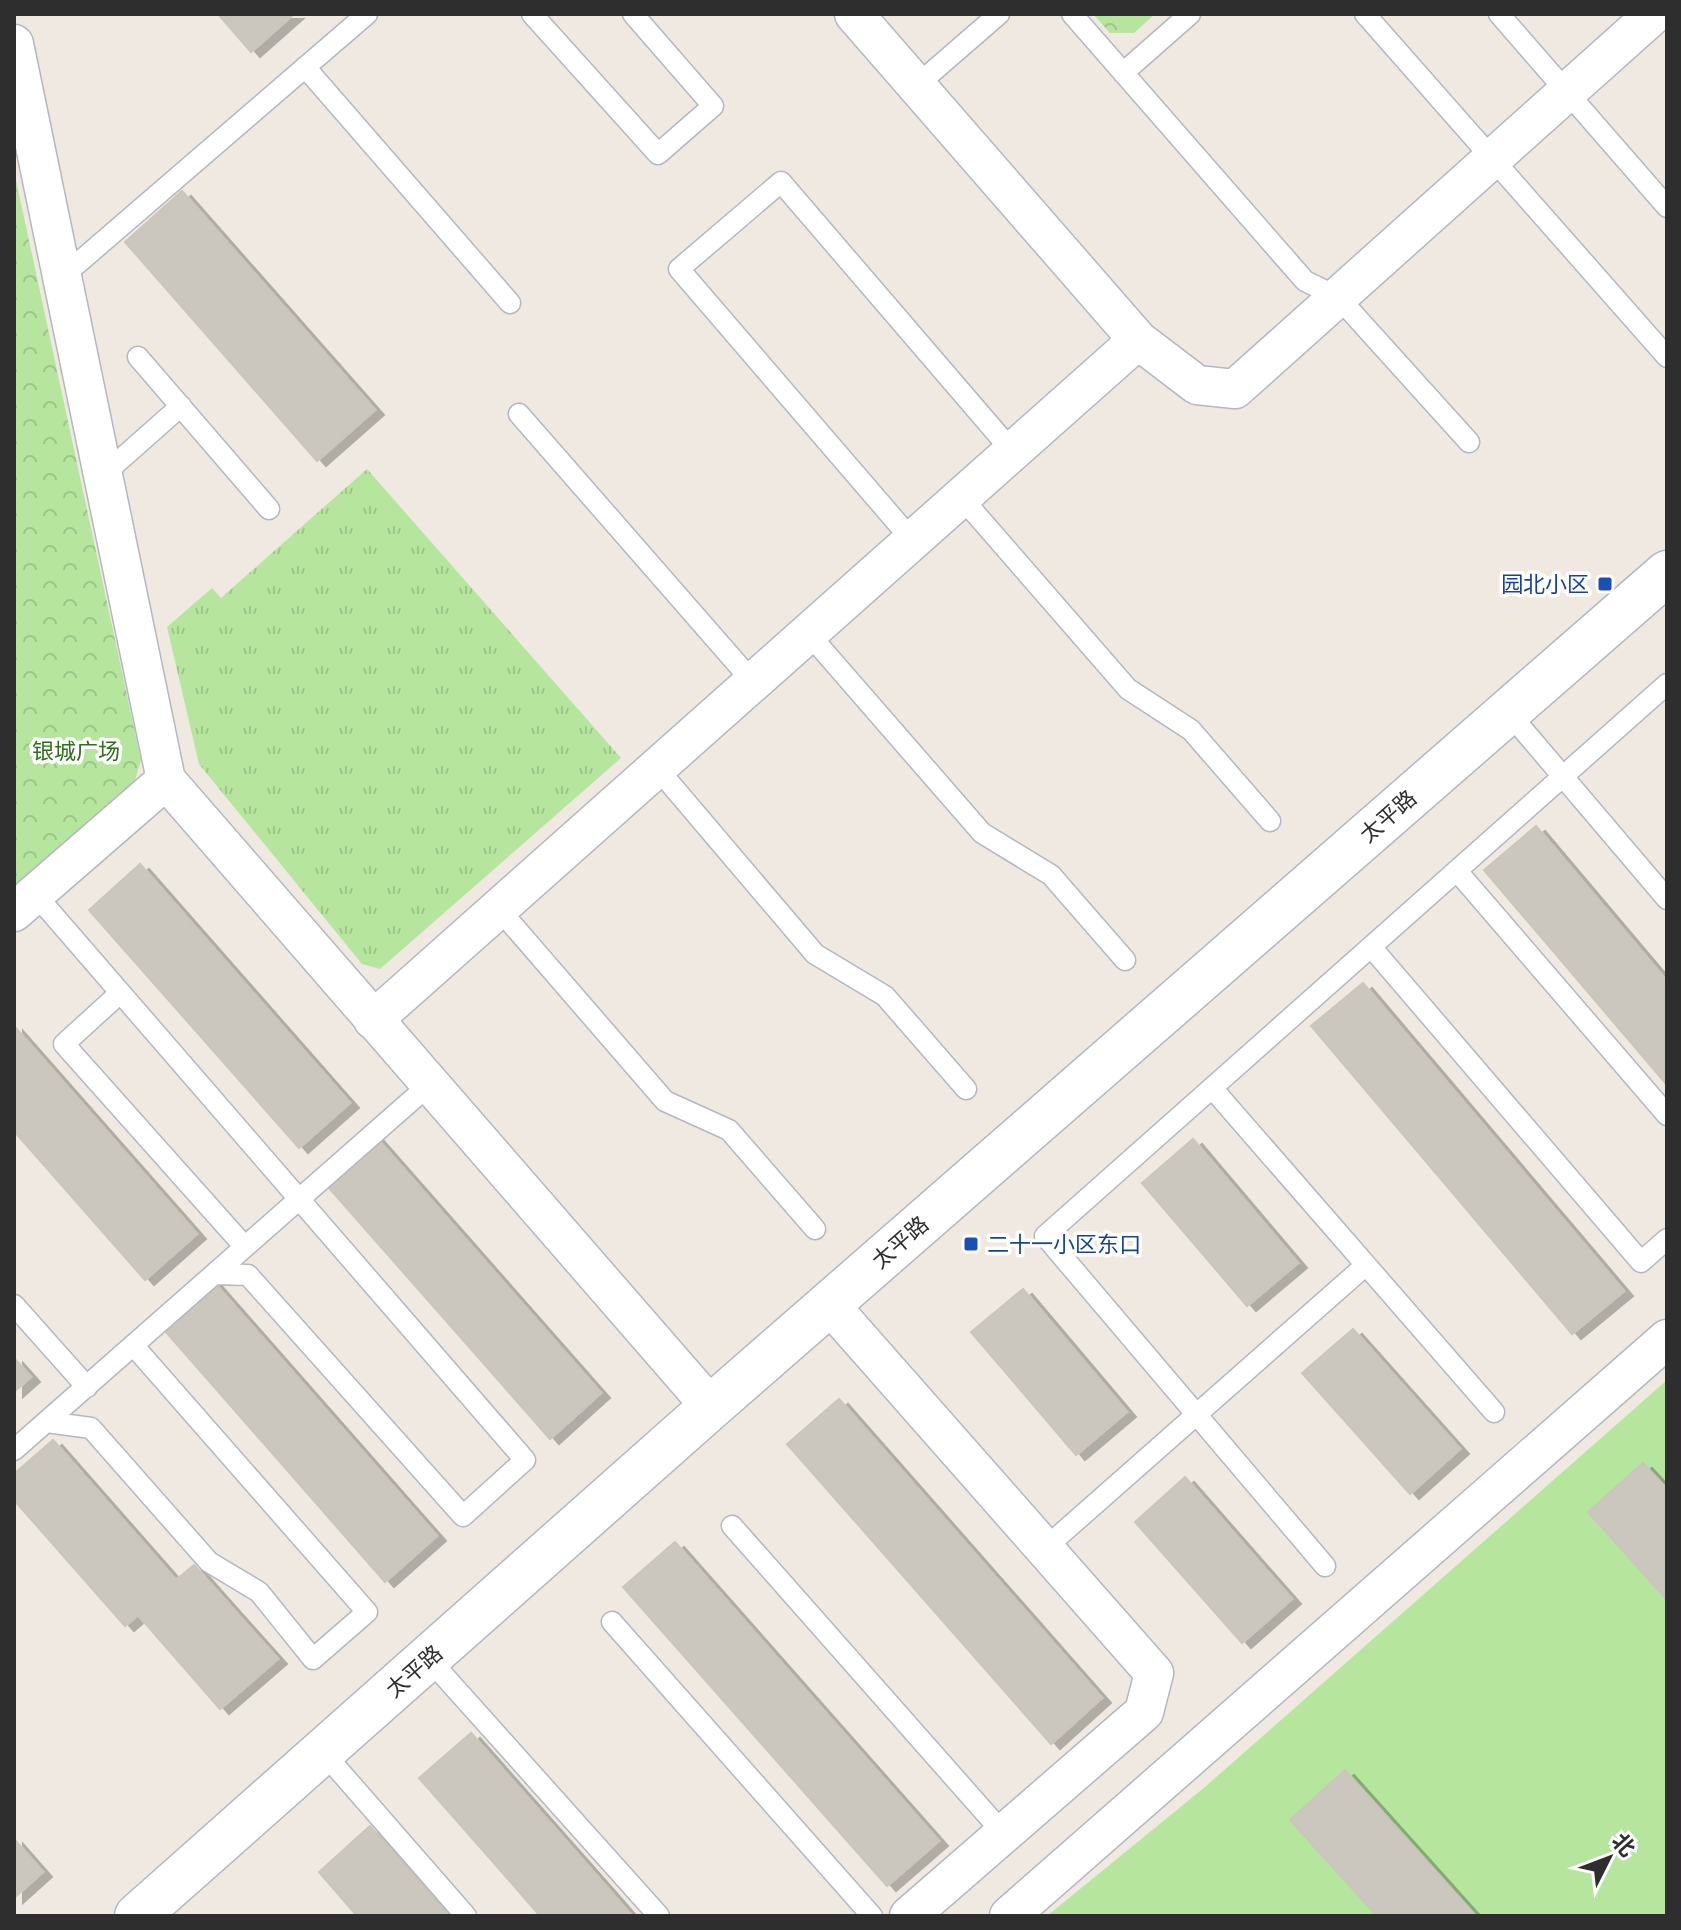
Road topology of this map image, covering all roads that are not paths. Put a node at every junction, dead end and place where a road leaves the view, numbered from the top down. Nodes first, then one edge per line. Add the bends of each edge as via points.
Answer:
1 (532, 14) edge
2 (633, 14) edge
3 (854, 14) edge
4 (999, 14) edge
5 (1072, 14) edge
6 (1190, 14) edge
7 (1365, 14) edge
8 (1499, 14) edge
9 (1654, 14) edge
10 (366, 15) edge
11 (14, 44) edge
12 (305, 67) junction
13 (1123, 73) junction
14 (916, 86) junction
15 (1567, 92) junction
16 (1492, 159) junction
17 (1667, 207) edge
18 (63, 276) junction
19 (1338, 297) junction
20 (510, 303) dead end
21 (1138, 340) junction
22 (138, 357) dead end
23 (1667, 357) edge
24 (181, 406) junction
25 (519, 414) dead end
26 (1469, 442) dead end
27 (1012, 451) junction
28 (103, 475) junction
29 (961, 497) junction
30 (269, 509) dead end
31 (912, 540) junction
32 (1667, 573) edge
33 (808, 633) junction
34 (753, 682) junction
35 (1667, 684) edge
36 (1508, 712) junction
37 (657, 768) junction
38 (1562, 776) junction
39 (166, 780) junction
40 (1270, 821) dead end
41 (1457, 871) junction
42 (1667, 899) edge
43 (24, 903) edge
44 (498, 908) junction
45 (1372, 948) junction
46 (1125, 960) dead end
47 (120, 993) junction
48 (373, 1020) junction
49 (429, 1085) junction
50 (1212, 1088) junction
51 (966, 1089) dead end
52 (1667, 1115) edge
53 (299, 1199) junction
54 (815, 1229) dead end
55 (1667, 1239) edge
56 (245, 1247) junction
57 (1366, 1265) junction
58 (214, 1274) junction
59 (829, 1304) junction
60 (14, 1305) edge
61 (1667, 1339) edge
62 (133, 1345) junction
63 (87, 1387) junction
64 (711, 1407) junction
65 (1494, 1412) dead end
66 (1195, 1415) junction
67 (47, 1422) junction
68 (14, 1450) edge
69 (732, 1526) dead end
70 (1044, 1549) junction
71 (1325, 1566) dead end
72 (612, 1622) dead end
73 (428, 1658) junction
74 (322, 1751) junction
75 (1004, 1834) junction
76 (137, 1916) edge
77 (466, 1916) edge
78 (659, 1916) edge
79 (872, 1916) edge
80 (909, 1916) edge
81 (1009, 1916) edge

1 - 2 lane via 658,154 713,106
3 - 14 street
4 - 14 lane
5 - 13 lane
6 - 13 lane
7 - 16 lane
8 - 15 lane
9 - 15 street
10 - 12 lane
11 - 18 street
12 - 18 lane
12 - 20 lane
13 - 19 lane via 1305,281
14 - 21 street
15 - 16 street
15 - 17 lane
16 - 19 street
16 - 23 lane
18 - 28 street
19 - 21 street via 1235,389 1197,385
19 - 26 lane
21 - 27 street
22 - 24 lane
24 - 28 lane
24 - 30 lane
25 - 34 lane
27 - 29 street
27 - 31 lane via 781,182 679,269
28 - 39 street
29 - 31 street
29 - 40 lane via 1128,689 1191,730
31 - 33 street
32 - 36 street, 太平路
33 - 34 street
33 - 46 lane via 982,833 1051,875
34 - 37 street
35 - 38 lane
36 - 38 lane
36 - 59 street, 太平路
37 - 44 street
37 - 51 lane via 815,954 885,996
38 - 41 lane
38 - 42 lane
39 - 43 street
39 - 48 street
41 - 45 lane
41 - 52 lane
43 - 47 lane
44 - 48 street
44 - 54 lane via 665,1101 729,1130
45 - 50 lane
45 - 55 lane via 1641,1262
47 - 53 lane
47 - 56 lane via 64,1044
48 - 49 street
49 - 53 lane
49 - 64 street
50 - 57 lane
50 - 66 lane via 1045,1236
53 - 56 lane
53 - 58 lane via 525,1460 463,1516 248,1275
56 - 58 lane
57 - 65 lane
57 - 66 lane
58 - 62 lane
59 - 64 street, 太平路
59 - 70 street
60 - 63 lane
61 - 81 street
62 - 63 lane
62 - 67 lane via 367,1612 313,1659 259,1592 209,1562 91,1428
63 - 67 lane
64 - 73 street, 太平路
66 - 70 lane
66 - 71 lane
67 - 68 lane
69 - 75 lane
70 - 75 street via 1154,1673 1144,1712
72 - 79 lane
73 - 74 street, 太平路
73 - 78 lane
74 - 76 street, 太平路
74 - 77 lane
75 - 80 street

